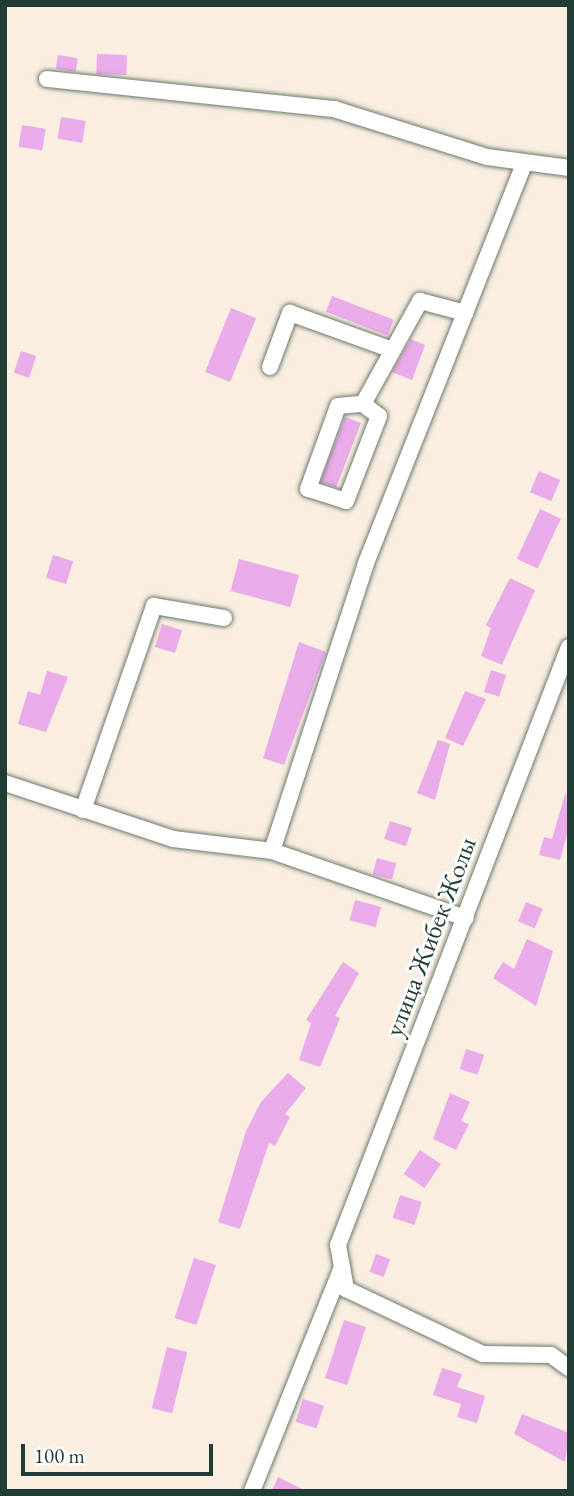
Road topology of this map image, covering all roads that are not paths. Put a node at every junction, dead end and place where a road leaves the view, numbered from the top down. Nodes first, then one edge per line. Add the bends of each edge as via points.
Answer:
1 (47, 79) dead end
2 (524, 164) junction
3 (569, 168) edge
4 (465, 313) junction
5 (393, 350) junction
6 (270, 367) dead end
7 (363, 404) junction
8 (224, 618) dead end
9 (569, 647) edge
10 (5, 783) edge
11 (83, 810) junction
12 (272, 851) junction
13 (466, 918) junction
14 (342, 1267) junction
15 (569, 1368) edge
16 (251, 1491) edge

1 - 2 street via 334,108
2 - 3 street
2 - 4 street
4 - 5 street via 420,301
4 - 12 street via 366,564
5 - 6 street via 290,313
5 - 7 street
7 - 7 street via 338,405 307,489 346,501 379,415
8 - 11 street via 154,606
9 - 13 street, улица Жибек Жолы
10 - 11 street
11 - 12 street via 173,839
12 - 13 street
13 - 14 street, улица Жибек Жолы via 338,1245
14 - 15 street via 346,1289 483,1354 551,1355
14 - 16 street

